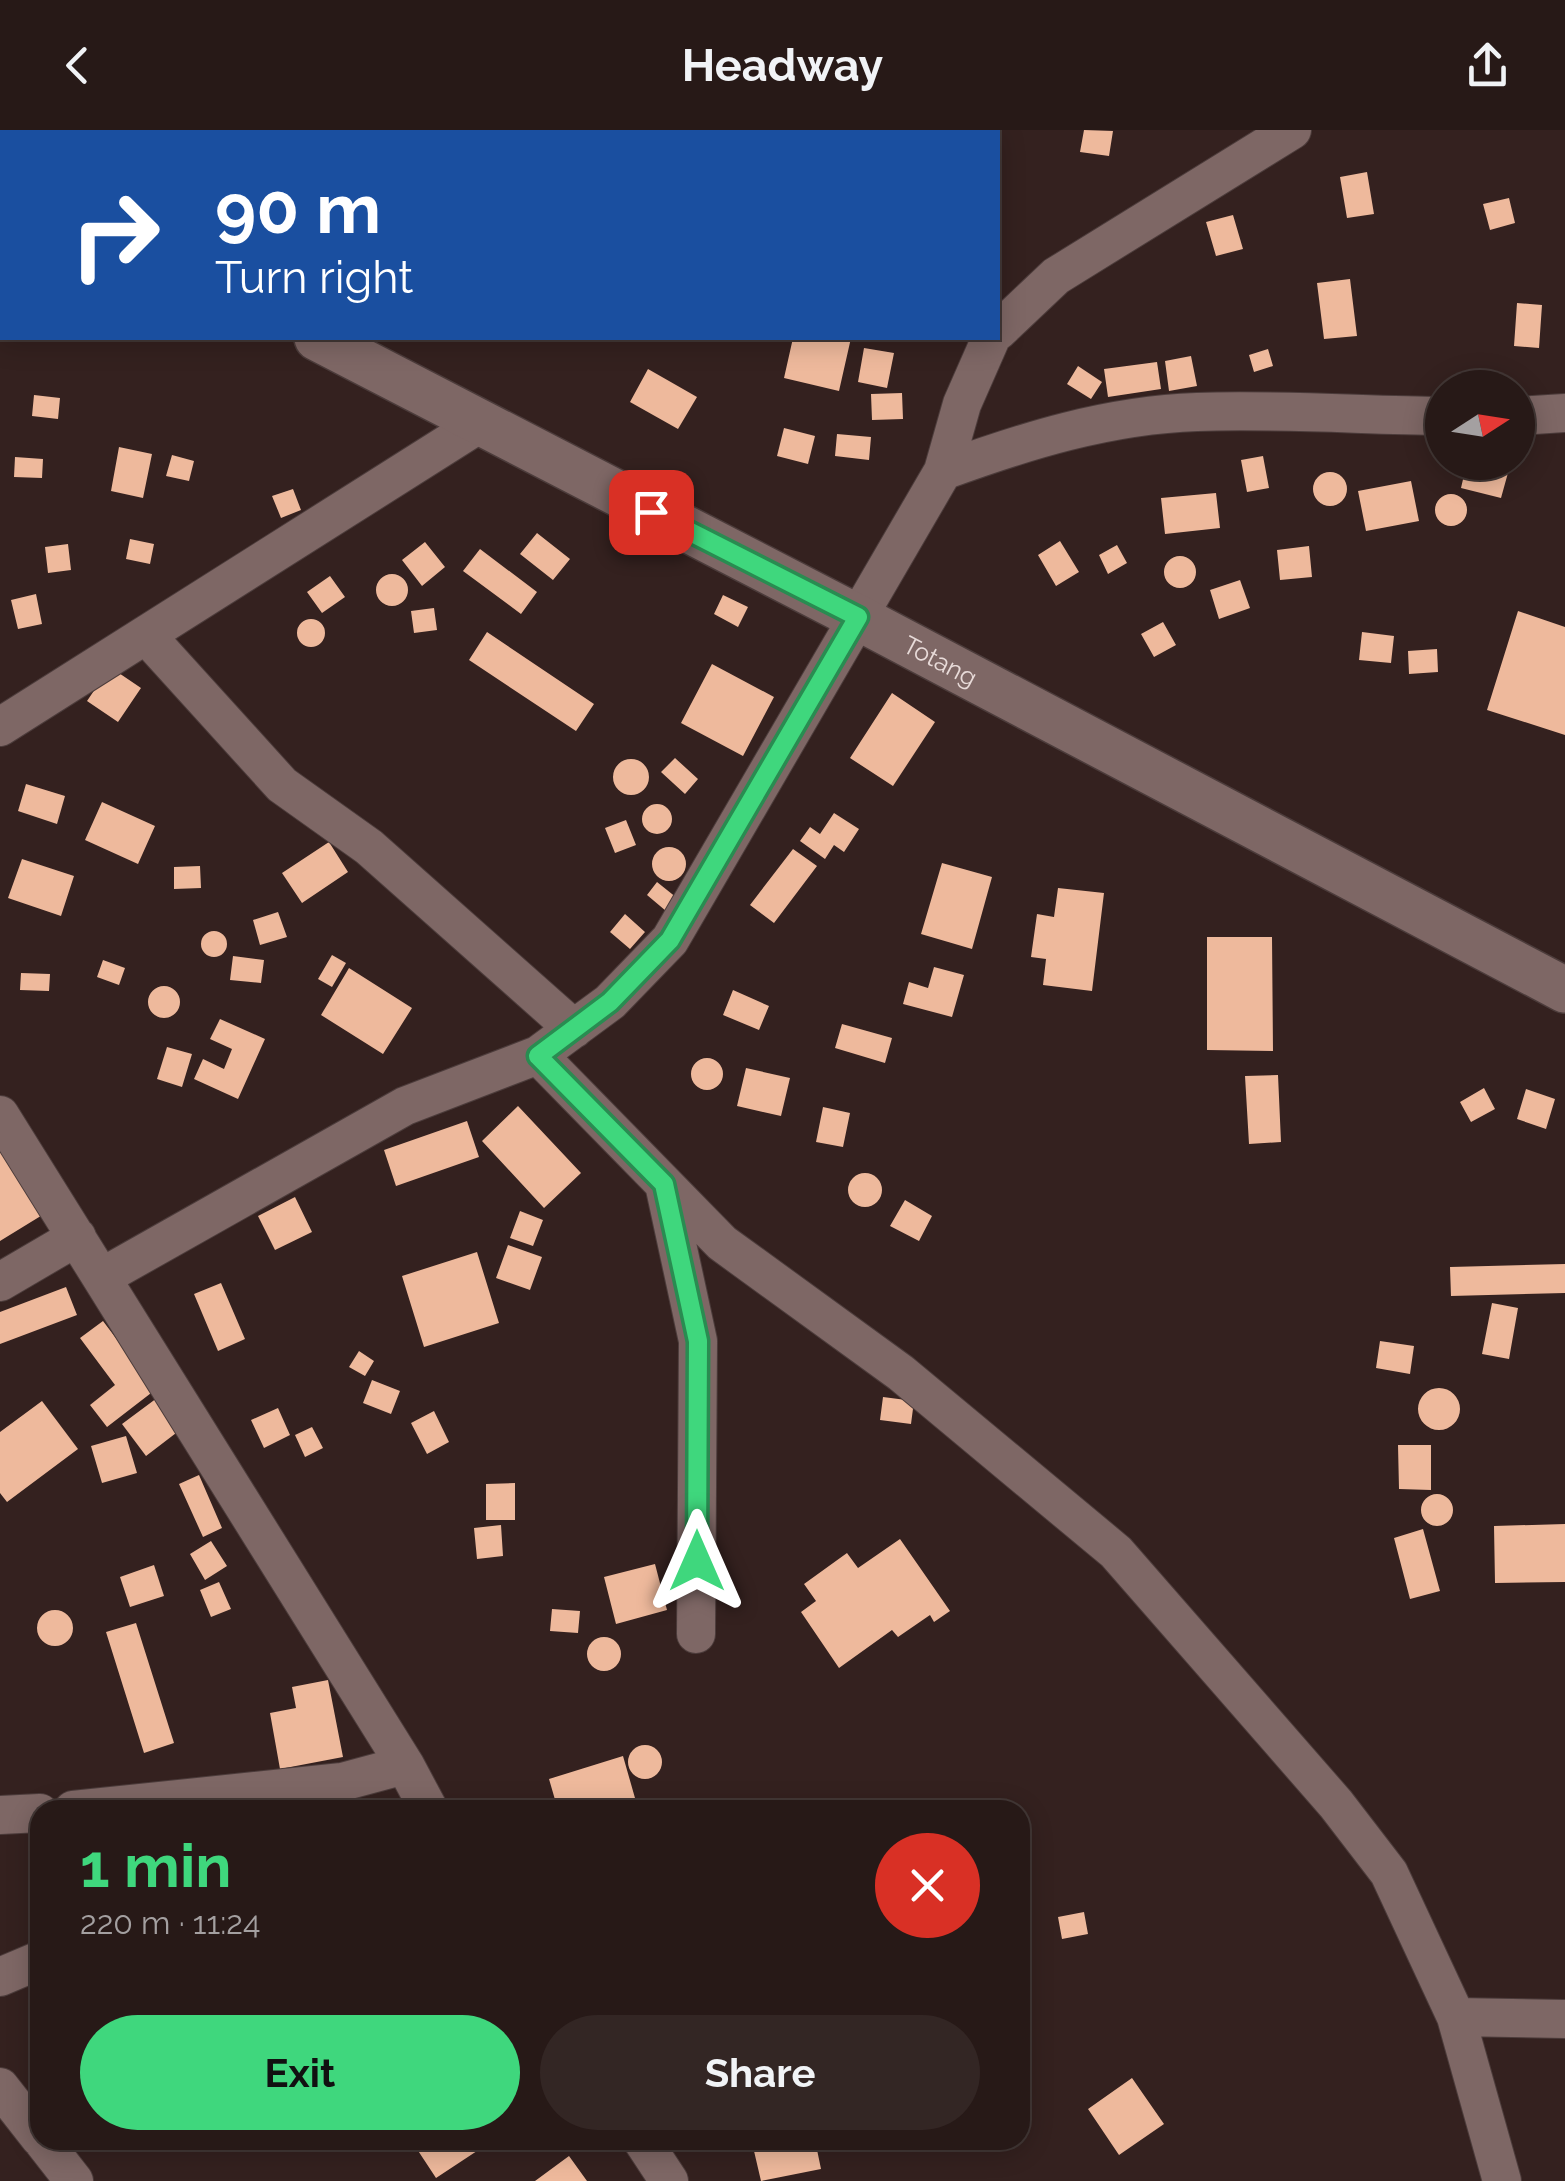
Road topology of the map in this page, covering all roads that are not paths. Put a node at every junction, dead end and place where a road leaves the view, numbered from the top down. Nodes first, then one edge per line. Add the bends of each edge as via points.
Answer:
1 (1292, 130) edge
2 (1000, 328) edge
3 (321, 340) edge
4 (990, 340) edge
5 (1565, 414) edge
6 (1535, 415) edge
7 (1425, 416) edge
8 (480, 424) junction
9 (943, 471) junction
10 (858, 617) junction
11 (146, 634) junction
12 (0, 727) edge
13 (1565, 990) edge
14 (574, 1029) junction
15 (538, 1056) junction
16 (0, 1116) edge
17 (664, 1184) junction
18 (77, 1237) junction
19 (102, 1277) junction
20 (0, 1282) edge
21 (696, 1634) dead end
22 (404, 1765) junction
23 (223, 1800) edge
24 (423, 1800) edge
25 (30, 1813) edge
26 (0, 1814) edge
27 (30, 1964) edge
28 (0, 1977) edge
29 (1456, 2018) junction
30 (1565, 2020) edge
31 (0, 2087) edge
32 (30, 2125) edge
33 (50, 2150) edge
34 (649, 2150) edge
35 (74, 2181) edge
36 (669, 2181) edge
37 (1502, 2181) edge

1 - 2 street via 1056,276
3 - 8 street, Totang
4 - 9 street
5 - 6 street
7 - 9 street via 1195,412 1115,421 1030,439
8 - 10 street, Totang
8 - 11 street
9 - 10 street
10 - 13 street, Totang
10 - 14 street via 670,940
11 - 12 street
11 - 14 street via 282,785 370,847
14 - 15 street
15 - 17 street
15 - 19 street via 405,1106
16 - 18 street
17 - 21 street via 698,1341
17 - 29 street via 722,1243 901,1373 1116,1552 1389,1873
18 - 19 street
18 - 20 street
19 - 22 street
22 - 23 street
22 - 24 street
25 - 26 street
27 - 28 street
29 - 30 street
29 - 37 street
31 - 32 street
33 - 35 street
34 - 36 street

